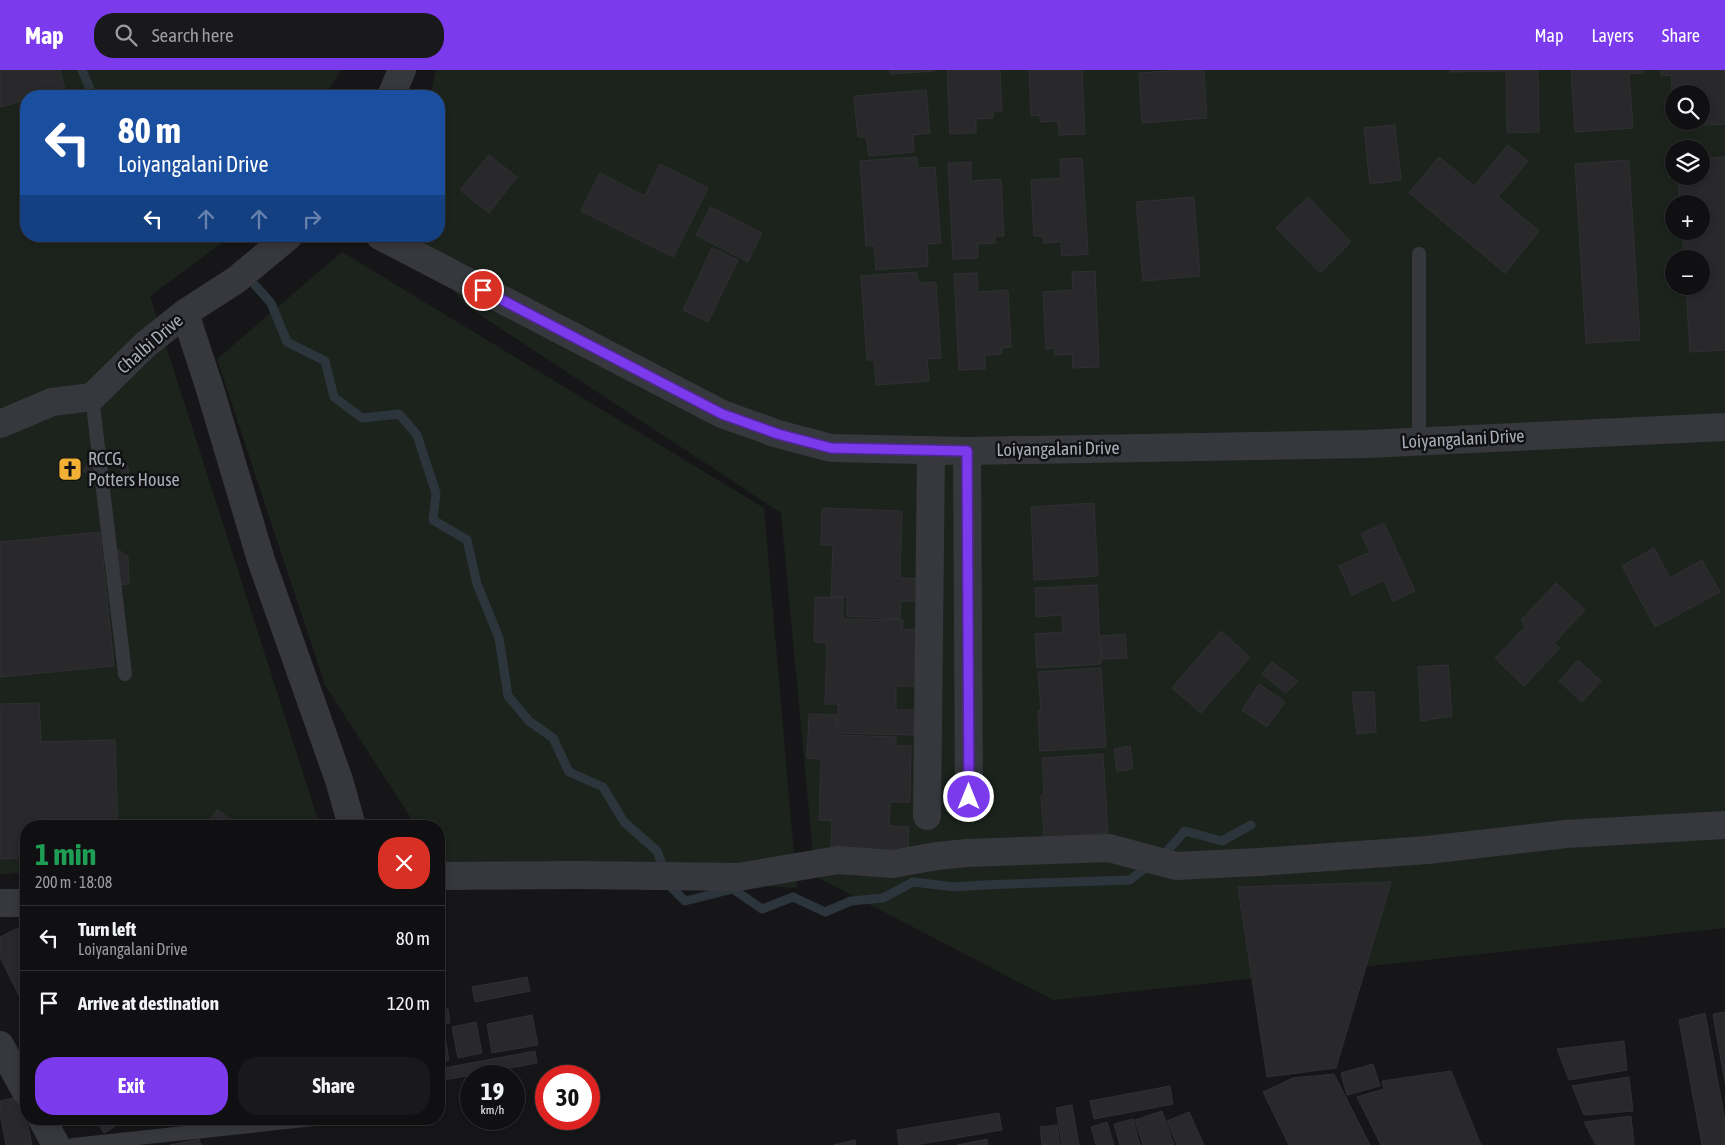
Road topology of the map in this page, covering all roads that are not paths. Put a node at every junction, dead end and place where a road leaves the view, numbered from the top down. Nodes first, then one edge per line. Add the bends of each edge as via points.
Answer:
1 (402, 70) edge
2 (394, 90) edge
3 (282, 242) edge
4 (392, 242) edge
5 (1419, 254) dead end
6 (185, 313) junction
7 (92, 397) junction
8 (0, 424) edge
9 (1725, 426) edge
10 (1419, 441) junction
11 (931, 451) junction
12 (967, 451) junction
13 (125, 674) dead end
14 (969, 797) dead end
15 (927, 816) dead end
16 (350, 820) edge
17 (1725, 825) edge
18 (445, 876) edge
19 (0, 903) edge
20 (20, 903) edge
21 (0, 1045) edge
22 (20, 1081) edge
23 (45, 1125) edge
24 (259, 1125) edge
25 (56, 1145) edge
26 (73, 1145) edge

1 - 2 street
3 - 6 street, Chalbi Drive via 236,280
4 - 11 street, Loiyangalani Drive via 722,414 831,448
5 - 10 lane
6 - 7 street, Chalbi Drive
6 - 16 street via 261,560
7 - 8 street via 52,402
7 - 13 lane
9 - 10 street, Loiyangalani Drive
10 - 12 street, Loiyangalani Drive
11 - 12 street, Loiyangalani Drive
11 - 15 street
12 - 14 street
17 - 18 street via 1566,834 1418,851 1176,866 1109,848 938,856 892,864 838,860 738,877
19 - 20 street
21 - 22 street
23 - 25 street
24 - 26 lane

